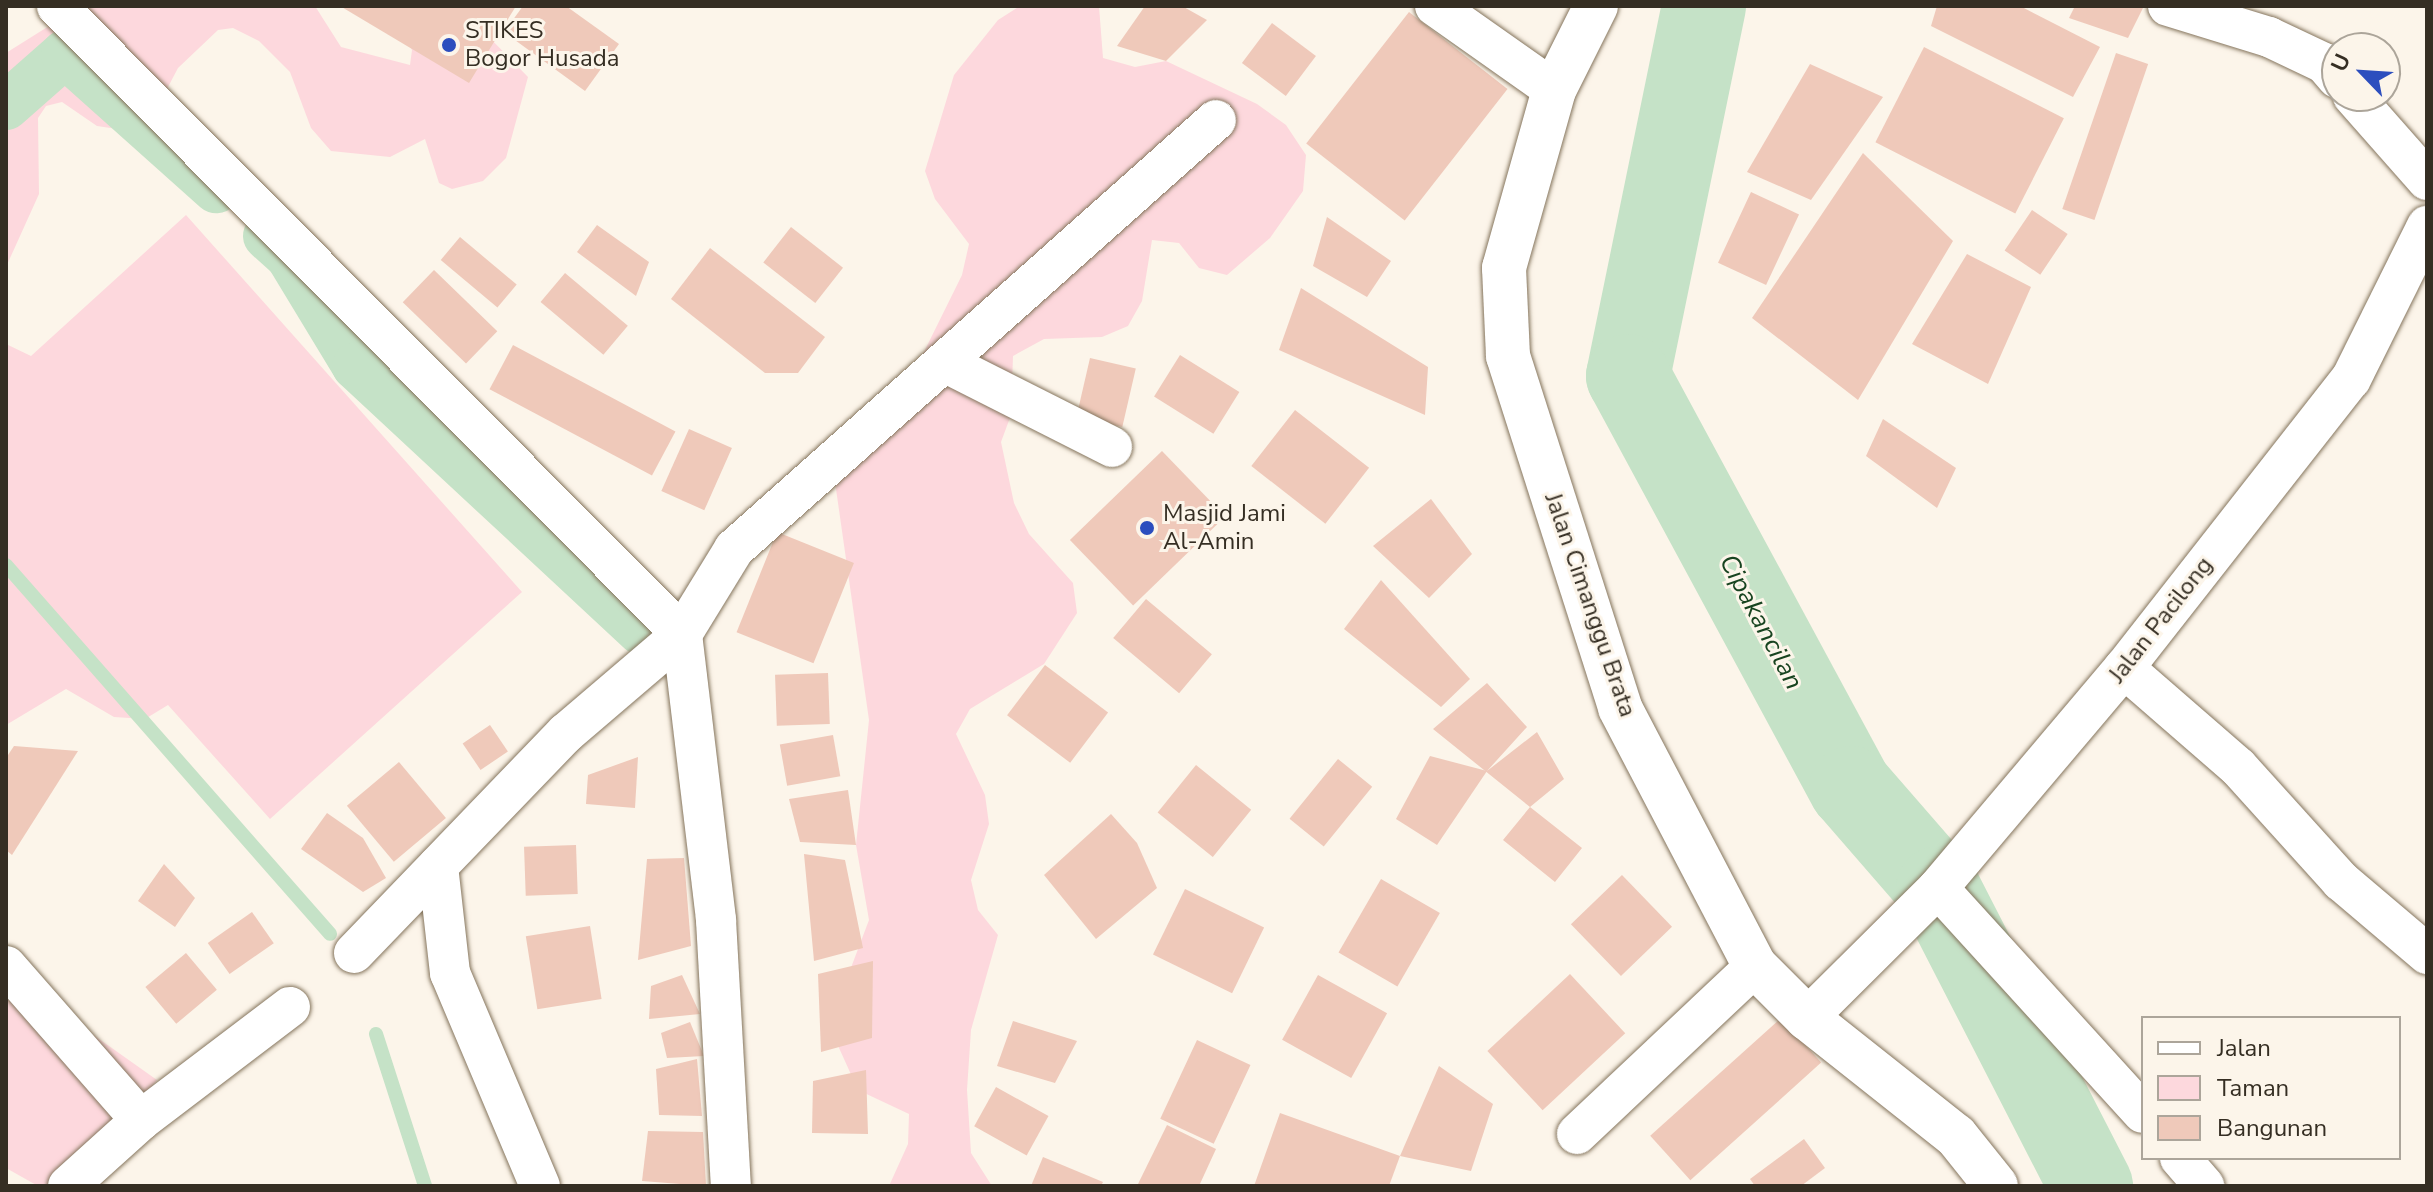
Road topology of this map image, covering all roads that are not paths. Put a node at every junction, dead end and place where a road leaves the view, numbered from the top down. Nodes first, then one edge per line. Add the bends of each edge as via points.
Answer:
1 (57, 6) edge
2 (1435, 6) edge
3 (1596, 6) edge
4 (2168, 6) edge
5 (2321, 62) edge
6 (1554, 90) junction
7 (2367, 112) edge
8 (1216, 120) dead end
9 (2427, 180) edge
10 (2427, 226) edge
11 (946, 363) junction
12 (1112, 447) dead end
13 (682, 634) junction
14 (2124, 668) junction
15 (438, 866) junction
16 (1933, 892) junction
17 (354, 953) dead end
18 (2427, 954) edge
19 (6, 966) edge
20 (1755, 966) junction
21 (290, 1007) dead end
22 (1807, 1018) junction
23 (2141, 1111) edge
24 (141, 1120) junction
25 (1577, 1134) dead end
26 (2182, 1160) edge
27 (68, 1186) edge
28 (540, 1186) edge
29 (731, 1186) edge
30 (1996, 1186) edge
31 (2204, 1186) edge

1 - 13 street
2 - 6 street
3 - 6 street, Jalan Cimanggu Brata
4 - 5 street via 2269,37
6 - 20 street, Jalan Cimanggu Brata via 1504,268 1508,356 1620,708
7 - 9 street
8 - 11 street
10 - 14 street, Jalan Pacilong via 2351,379
11 - 12 street
11 - 13 street via 734,549
13 - 15 street via 566,733
13 - 29 street via 716,920
14 - 16 street, Jalan Pacilong
14 - 18 street via 2238,767 2341,881
15 - 17 street
15 - 28 street via 450,973
16 - 22 street, Jalan Pacilong
16 - 23 street
19 - 24 street
20 - 22 street, Jalan Cimanggu Brata
20 - 25 street
21 - 24 street
22 - 30 street, Jalan Cimanggu Brata via 1956,1136
24 - 27 street
26 - 31 street

